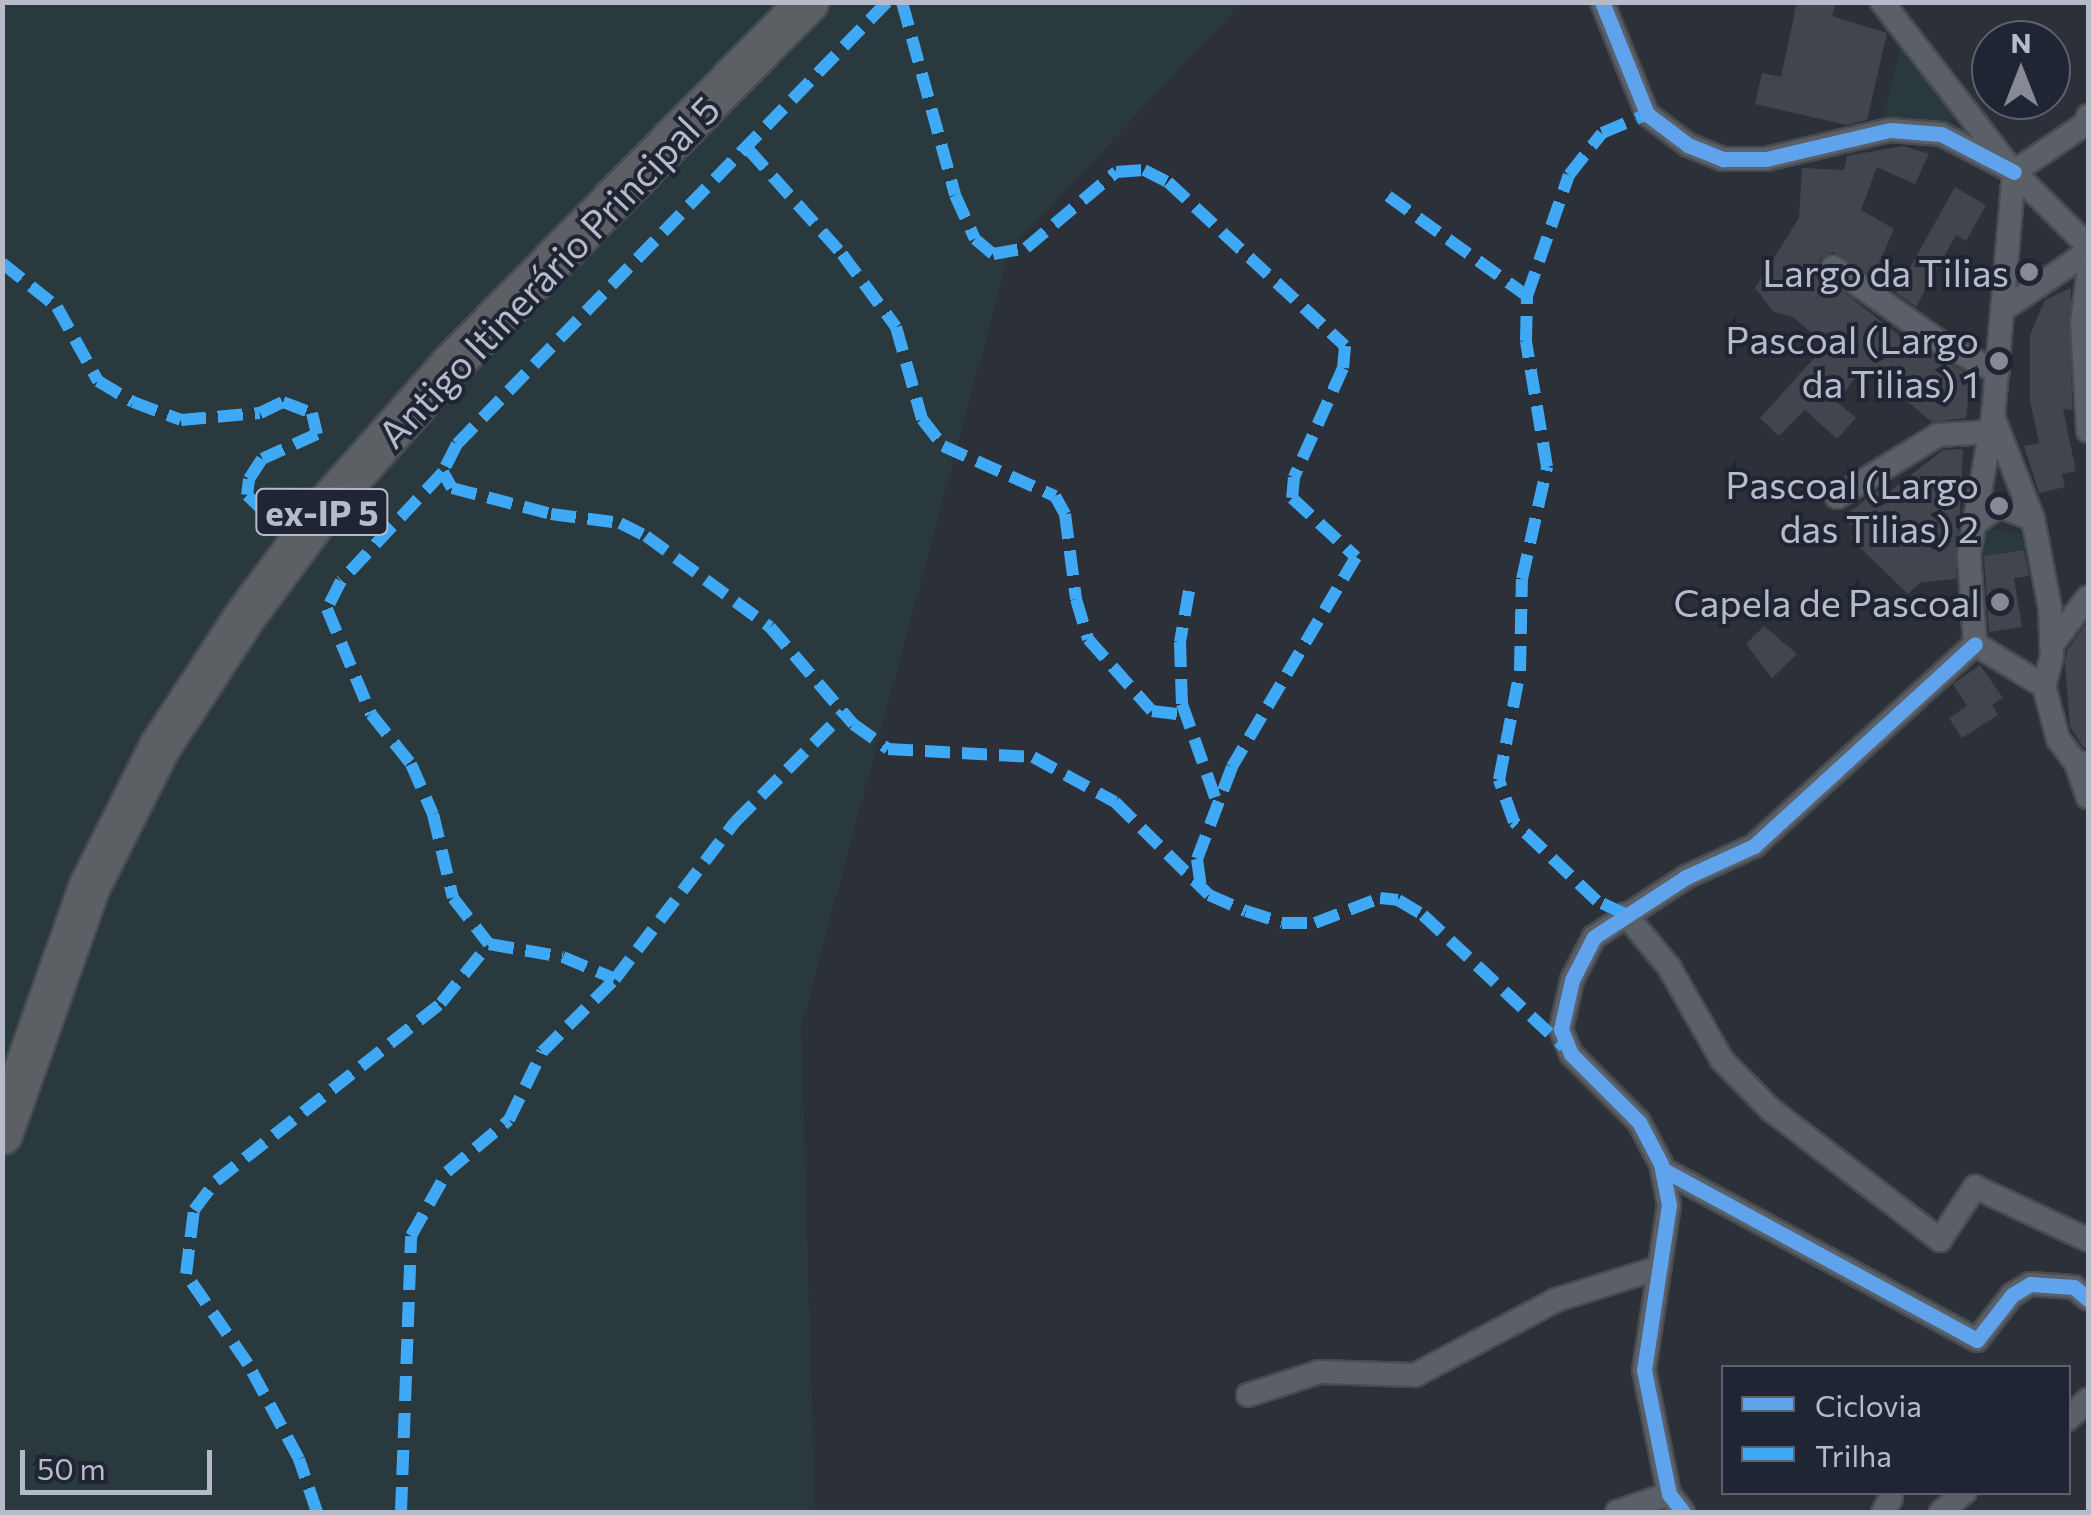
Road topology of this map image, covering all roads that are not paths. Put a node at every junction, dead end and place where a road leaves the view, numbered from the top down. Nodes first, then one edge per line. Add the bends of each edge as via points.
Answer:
1 (808, 2) edge
2 (1602, 2) edge
3 (1882, 2) edge
4 (2088, 116) edge
5 (2014, 172) junction
6 (2088, 249) edge
7 (1833, 266) dead end
8 (2088, 276) edge
9 (2004, 309) junction
10 (1998, 372) junction
11 (1992, 424) junction
12 (2088, 431) edge
13 (1837, 496) dead end
14 (2032, 519) junction
15 (1974, 524) junction
16 (2088, 597) edge
17 (1975, 644) junction
18 (2052, 646) junction
19 (2044, 686) junction
20 (2082, 763) edge
21 (2088, 797) edge
22 (1625, 914) junction
23 (2, 1134) edge
24 (1662, 1169) junction
25 (2088, 1240) edge
26 (1660, 1268) junction
27 (2088, 1299) edge
28 (1248, 1395) dead end
29 (1961, 1495) edge
30 (1676, 1503) edge
31 (1617, 1512) edge
32 (1941, 1512) edge

1 - 23 highway, Antigo Itinerário Principal 5 / ex-IP 5 via 451,365 329,503 244,618 160,747 90,886
2 - 5 street via 1647,114 1688,145 1723,159 1766,159 1890,130 1941,134
3 - 5 street
4 - 5 street
5 - 6 street
5 - 9 street
6 - 9 street
7 - 10 street via 1946,346
8 - 12 street via 2082,323
9 - 10 street
10 - 11 street
11 - 13 street via 1938,435
11 - 14 street
11 - 15 street
14 - 15 street via 1999,506
14 - 18 street
15 - 17 street via 1969,554
16 - 18 street
17 - 19 street
17 - 22 street via 1754,846
18 - 19 street
19 - 20 street via 2058,738
20 - 21 street
22 - 24 street via 1594,937 1572,980 1561,1028 1571,1054 1639,1122
22 - 25 street via 1669,967 1722,1060 1770,1109 1940,1240 1975,1187
24 - 26 street via 1669,1205
24 - 27 street via 1977,1340 2012,1295 2030,1284 2074,1287
26 - 28 street via 1556,1300 1415,1376 1320,1372
26 - 30 street via 1644,1370
29 - 32 street
30 - 31 street

